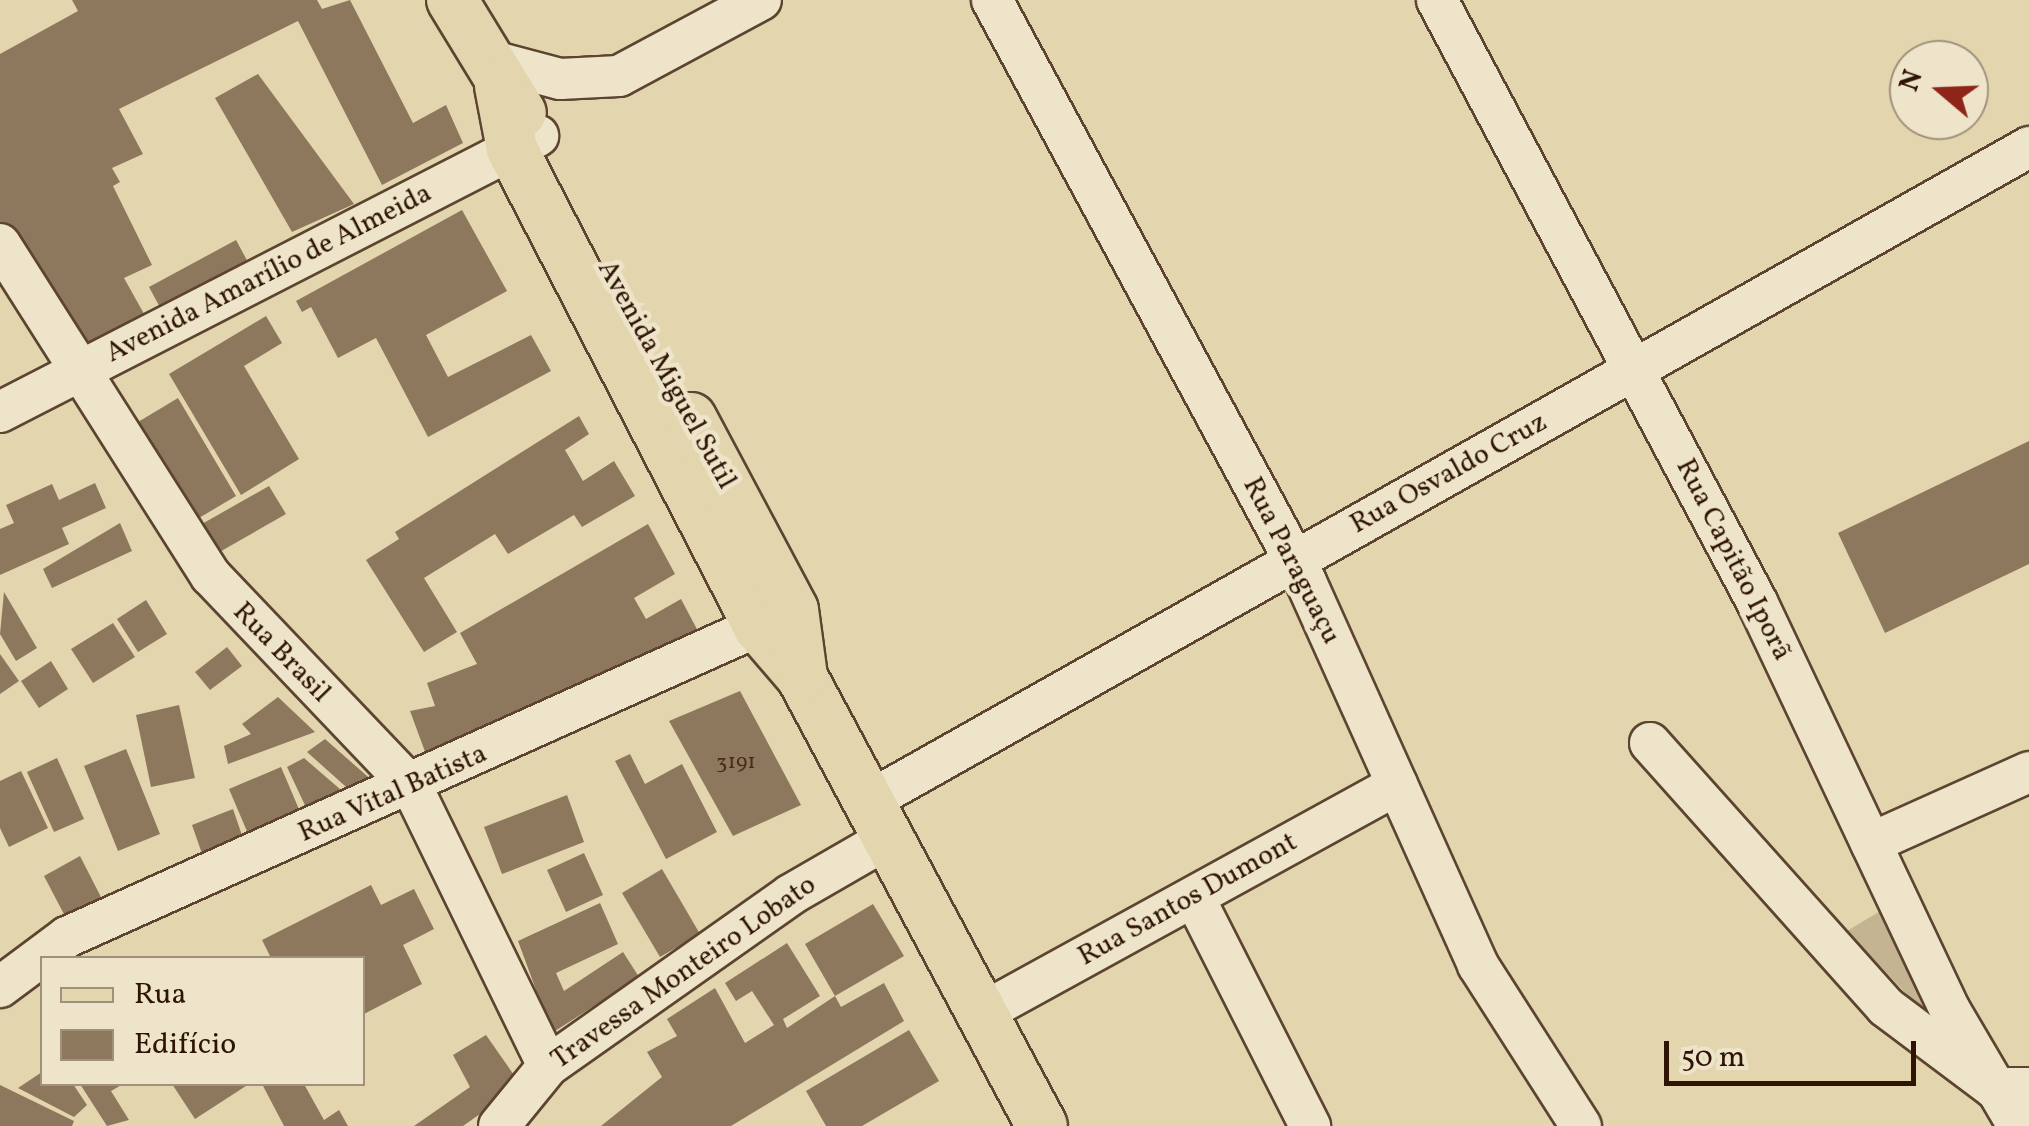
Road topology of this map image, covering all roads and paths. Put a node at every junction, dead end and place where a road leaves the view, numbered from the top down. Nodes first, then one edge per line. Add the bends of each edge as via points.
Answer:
1 (452, 0) edge
2 (761, 0) edge
3 (992, 0) edge
4 (1437, 0) edge
5 (492, 72) junction
6 (525, 142) junction
7 (2029, 147) edge
8 (0, 244) edge
9 (1635, 369) junction
10 (77, 372) junction
11 (0, 412) edge
12 (1294, 562) junction
13 (776, 618) junction
14 (1650, 744) dead end
15 (2029, 772) edge
16 (1397, 785) junction
17 (412, 788) junction
18 (878, 820) junction
19 (1871, 843) junction
20 (1194, 897) junction
21 (42, 956) edge
22 (40, 957) edge
23 (0, 987) edge
24 (980, 1014) junction
25 (548, 1066) junction
26 (2011, 1088) edge
27 (499, 1126) edge
28 (1042, 1126) edge
29 (1310, 1126) edge
30 (1581, 1126) edge
31 (2018, 1126) edge

1 - 5 main road, Avenida Miguel Sutil
2 - 5 street via 618,76
3 - 12 street, Rua Paraguaçu
4 - 9 street, Rua Capitão Iporã
5 - 6 main road, Avenida Miguel Sutil
6 - 10 street, Avenida Amarílio de Almeida
6 - 13 main road, Avenida Miguel Sutil
7 - 9 street, Rua Osvaldo Cruz
8 - 10 street, Rua Brasil
9 - 12 street, Rua Osvaldo Cruz
9 - 19 street, Rua Capitão Iporã
10 - 11 street, Avenida Amarílio de Almeida
10 - 17 street, Rua Brasil via 222,590
12 - 16 street, Rua Paraguaçu
12 - 18 street, Rua Osvaldo Cruz
13 - 17 street, Rua Vital Batista
13 - 18 main road, Avenida Miguel Sutil
14 - 26 street via 1886,1008
15 - 19 street
16 - 20 street, Rua Santos Dumont
16 - 30 street, Rua Paraguaçu via 1478,965
17 - 21 street, Rua Vital Batista via 67,937
17 - 25 street, Rua Brasil
18 - 24 main road, Avenida Miguel Sutil
18 - 25 street, Travessa Monteiro Lobato via 790,895
19 - 26 street, Rua Capitão Iporã
20 - 24 street, Rua Santos Dumont
20 - 29 street
22 - 23 street, Rua Vital Batista
24 - 28 main road, Avenida Miguel Sutil
25 - 27 street, Travessa Monteiro Lobato
26 - 31 street, Rua Capitão Iporã

